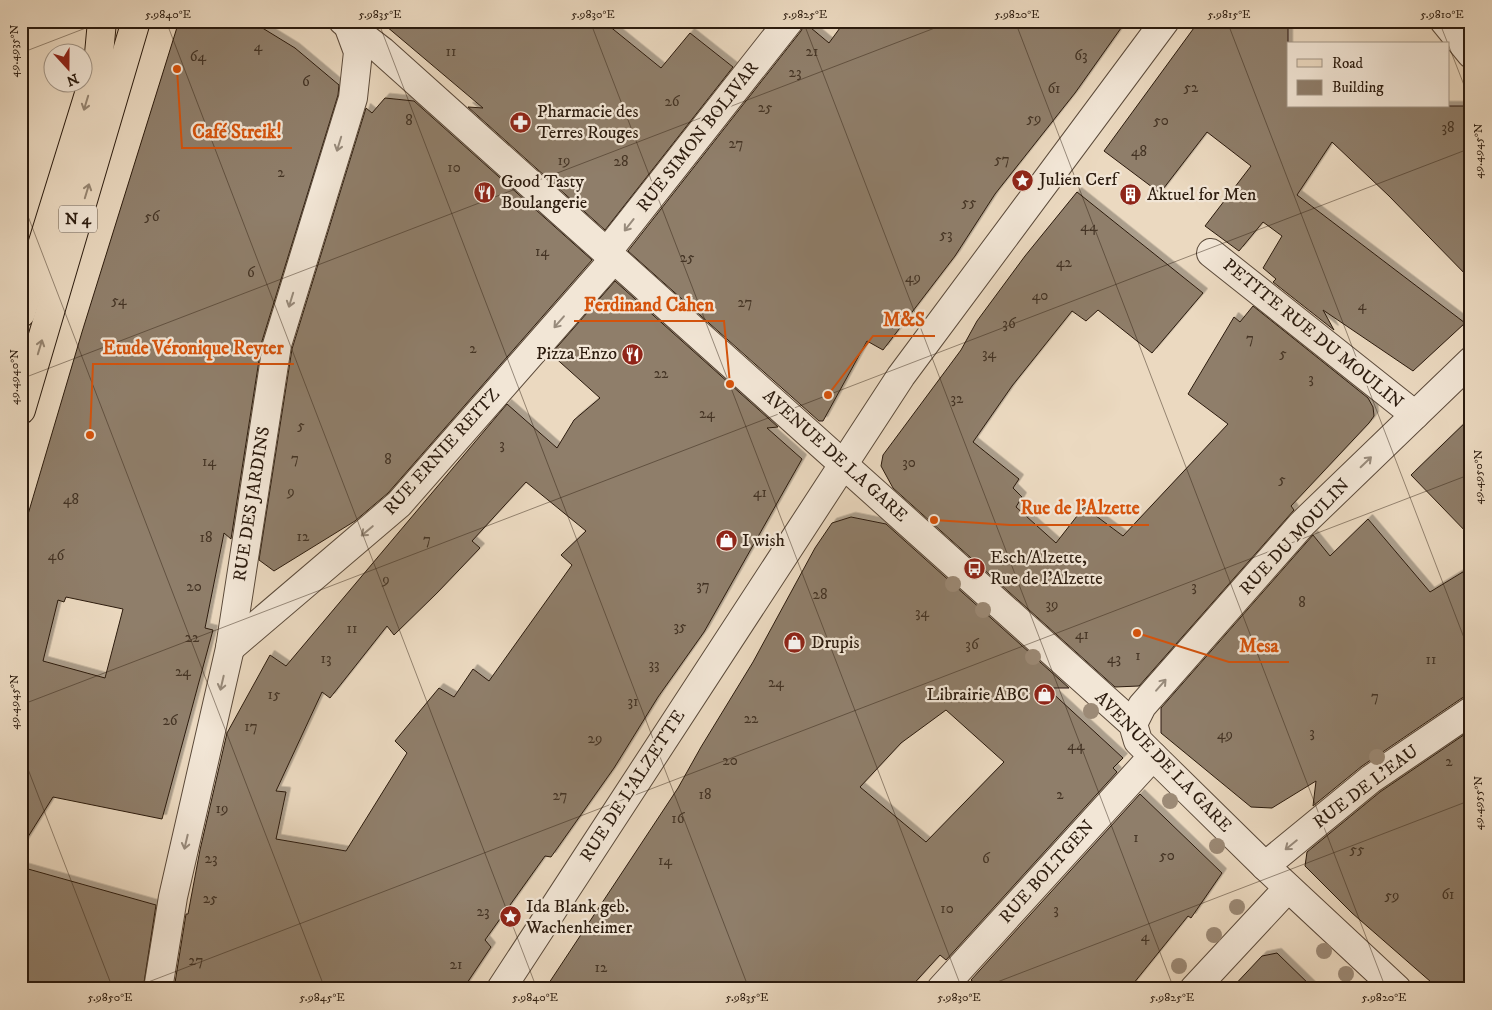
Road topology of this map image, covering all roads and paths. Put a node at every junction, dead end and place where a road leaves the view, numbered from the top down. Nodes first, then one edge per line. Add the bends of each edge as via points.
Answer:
1 (102, 21) edge
2 (789, 21) edge
3 (1165, 21) edge
4 (1444, 21) edge
5 (347, 22) edge
6 (136, 25) edge
7 (1471, 54) edge
8 (1211, 252) dead end
9 (611, 256) junction
10 (21, 313) edge
11 (1471, 361) edge
12 (21, 410) edge
13 (1415, 415) junction
14 (844, 463) junction
15 (230, 648) junction
16 (1471, 711) edge
17 (1133, 724) junction
18 (1152, 756) junction
19 (1265, 866) junction
20 (1288, 888) junction
21 (158, 989) edge
22 (501, 989) edge
23 (941, 989) edge
24 (1194, 989) edge
25 (1397, 989) edge

1 -> 10 main road, N 4 via 98,65
2 -> 9 street, RUE SIMON BOLIVAR
3 - 14 street, RUE DE L'ALZETTE via 901,376
4 - 7 street
5 - 9 street, AVENUE DE LA GARE
5 -> 15 street, RUE DES JARDINS via 358,52 353,98 277,345
12 -> 6 main road, N 4
8 - 13 street, PETITE RUE DU MOULIN
9 - 14 street, AVENUE DE LA GARE
9 -> 15 street, RUE ERNIE REITZ via 399,504
11 - 13 street, RUE DU MOULIN
17 -> 13 street, RUE DU MOULIN via 1142,706 1302,524
14 - 17 street, AVENUE DE LA GARE
14 - 22 street, RUE DE L'ALZETTE
15 -> 21 street, RUE DES JARDINS via 174,897
16 -> 19 street, RUE DE L'EAU via 1371,779
17 - 18 street, AVENUE DE LA GARE via 1138,741
18 - 19 street, AVENUE DE LA GARE
18 - 23 street, RUE BOLTGEN
19 - 20 street, AVENUE DE LA GARE
20 - 24 street
20 - 25 street, AVENUE DE LA GARE

